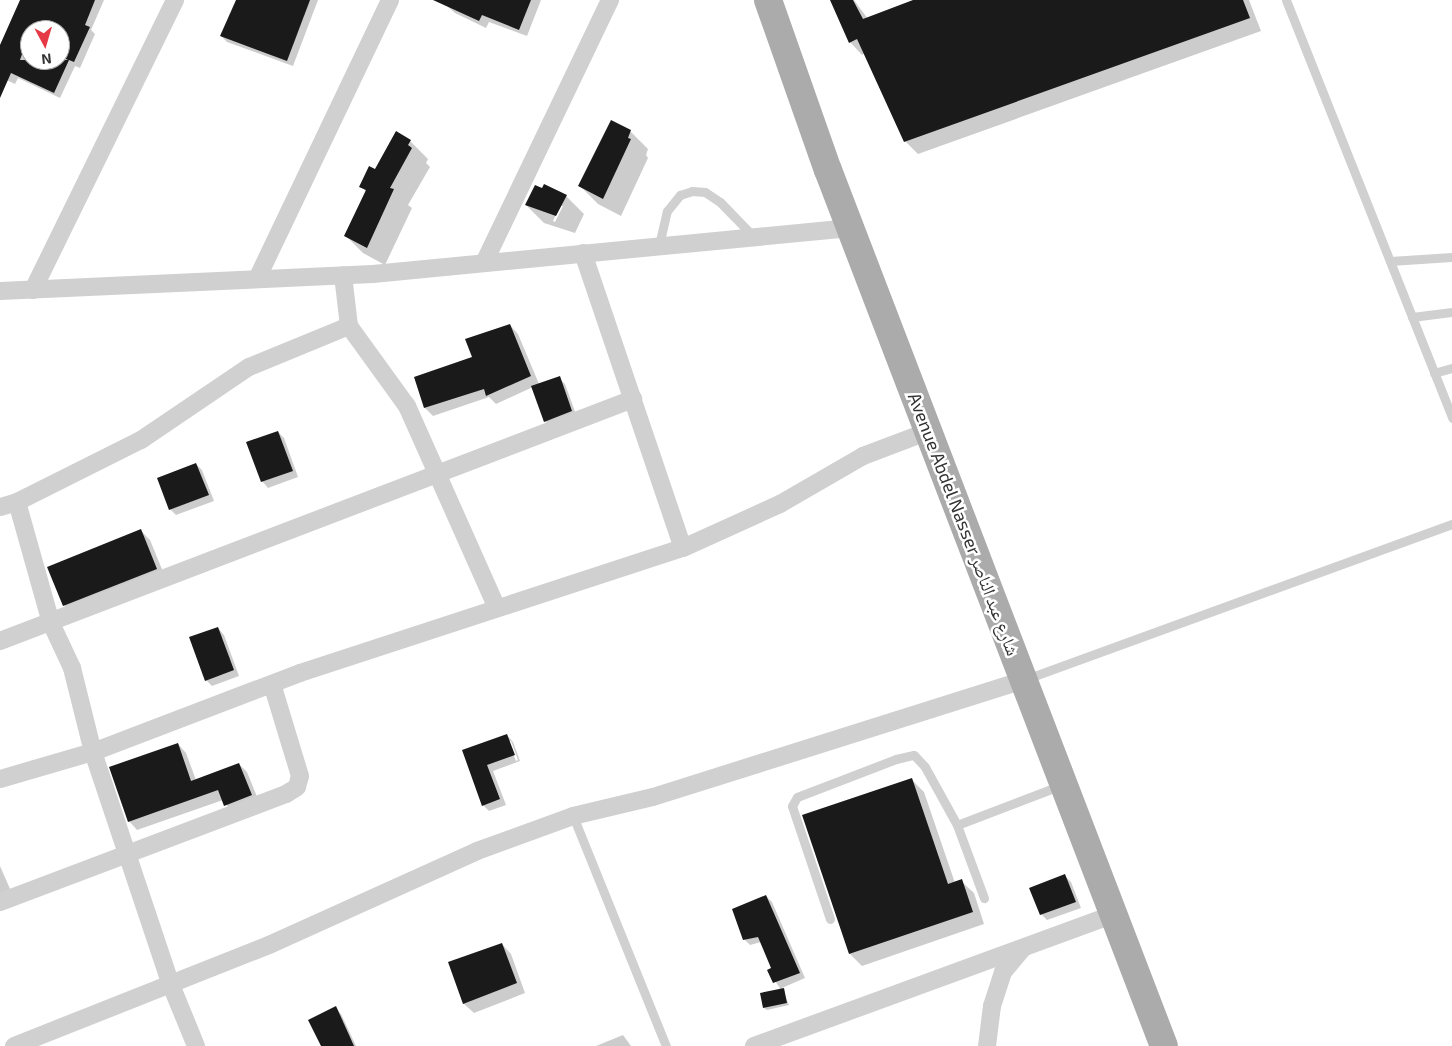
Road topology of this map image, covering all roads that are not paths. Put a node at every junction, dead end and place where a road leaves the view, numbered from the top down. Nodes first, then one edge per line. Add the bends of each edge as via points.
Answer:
1 (175, 0) edge
2 (390, 0) edge
3 (610, 0) edge
4 (767, 0) edge
5 (1286, 0) edge
6 (851, 228) junction
7 (754, 237) junction
8 (659, 245) junction
9 (583, 252) junction
10 (1452, 257) edge
11 (1390, 262) junction
12 (484, 263) junction
13 (343, 276) junction
14 (257, 279) junction
15 (33, 290) junction
16 (0, 291) edge
17 (1452, 312) edge
18 (1412, 318) junction
19 (349, 326) junction
20 (1452, 368) edge
21 (1434, 372) junction
22 (633, 399) junction
23 (1452, 418) edge
24 (929, 431) junction
25 (438, 474) junction
26 (8, 505) edge
27 (1452, 524) edge
28 (683, 548) junction
29 (497, 608) junction
30 (51, 623) junction
31 (0, 641) edge
32 (1024, 680) junction
33 (272, 684) junction
34 (93, 752) junction
35 (0, 779) edge
36 (1064, 784) junction
37 (573, 816) junction
38 (957, 825) junction
39 (130, 854) junction
40 (984, 898) dead end
41 (0, 902) edge
42 (1115, 914) junction
43 (830, 920) dead end
44 (1023, 948) junction
45 (171, 985) junction
46 (14, 1046) edge
47 (196, 1046) edge
48 (666, 1046) edge
49 (754, 1046) edge
50 (987, 1046) edge
51 (1164, 1046) edge

1 - 15 street
2 - 14 street
3 - 12 street
4 - 6 main road, Avenue Abdel Nasser شارع عبد الناصر
5 - 11 lane
6 - 7 street
6 - 24 main road, Avenue Abdel Nasser شارع عبد الناصر
7 - 8 street
7 - 8 lane via 720,202 705,192 692,191 680,195 667,211
8 - 9 street
9 - 12 street
9 - 22 street
10 - 11 lane
11 - 18 lane
12 - 13 street
13 - 14 street
13 - 19 street
14 - 15 street
15 - 16 street
17 - 18 lane
18 - 21 lane
19 - 25 street via 407,406
19 - 26 street via 249,367 141,440
20 - 21 lane
21 - 23 lane
22 - 25 street
22 - 28 street
24 - 28 street via 864,456 780,504
24 - 32 main road, Avenue Abdel Nasser شارع عبد الناصر
25 - 29 street
25 - 30 street
26 - 30 street
27 - 32 lane
28 - 29 street
29 - 33 street
30 - 31 street
30 - 34 street via 72,668
32 - 36 main road, Avenue Abdel Nasser شارع عبد الناصر
32 - 37 street via 654,797
33 - 34 street
33 - 39 street via 300,776 297,787
34 - 35 street
34 - 39 street
36 - 38 lane
36 - 42 main road, Avenue Abdel Nasser شارع عبد الناصر
37 - 45 street via 477,851 269,946
37 - 48 lane
38 - 40 lane
38 - 43 lane via 914,755 878,765 797,797 792,806
39 - 41 street
39 - 45 street
42 - 44 street
42 - 51 main road, Avenue Abdel Nasser شارع عبد الناصر
44 - 49 street
44 - 50 street via 1004,972 992,1006
45 - 46 street
45 - 47 street

